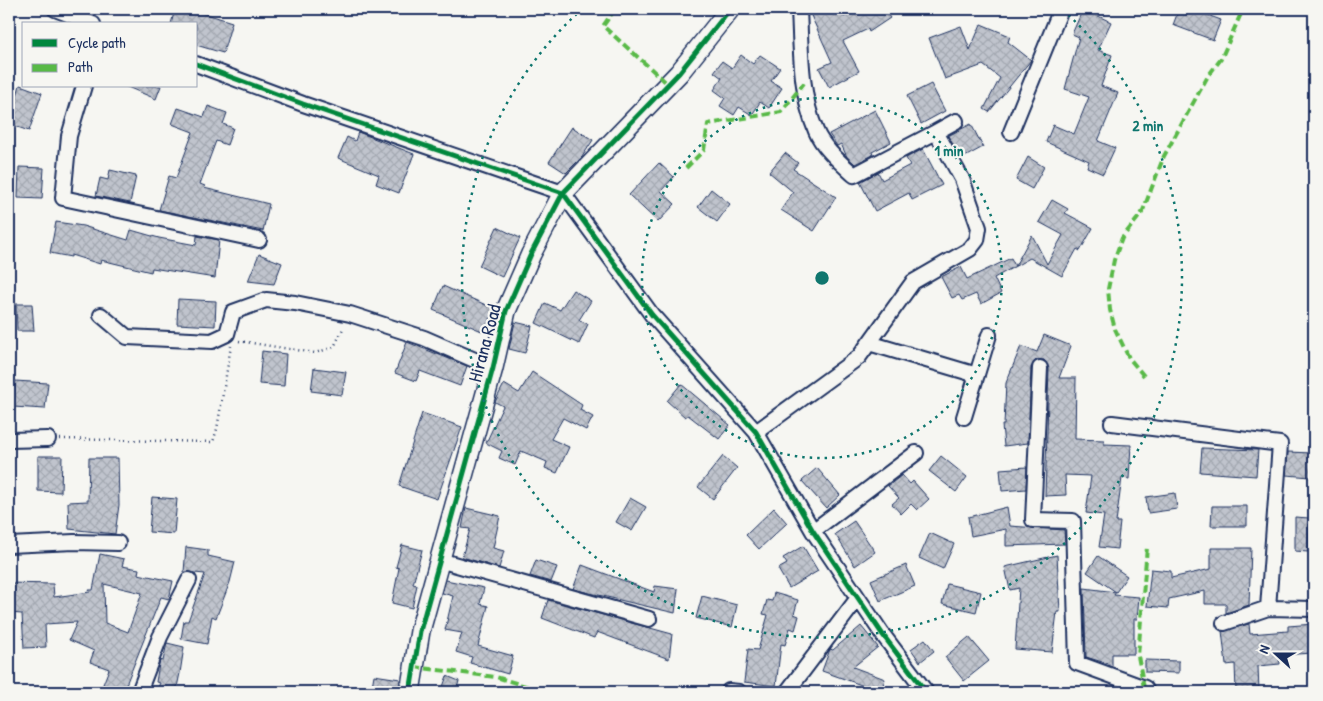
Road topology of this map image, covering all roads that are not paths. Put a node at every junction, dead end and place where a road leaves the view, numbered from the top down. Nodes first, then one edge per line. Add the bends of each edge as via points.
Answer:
1 (55, 9) edge
2 (730, 9) edge
3 (798, 9) edge
4 (1061, 9) edge
5 (87, 22) edge
6 (198, 65) edge
7 (83, 88) edge
8 (956, 121) dead end
9 (936, 132) junction
10 (1010, 132) dead end
11 (563, 193) junction
12 (259, 240) dead end
13 (101, 315) dead end
14 (988, 335) dead end
15 (869, 343) junction
16 (494, 368) junction
17 (1040, 368) dead end
18 (977, 375) junction
19 (964, 417) dead end
20 (1112, 422) dead end
21 (756, 432) junction
22 (48, 439) road end
23 (9, 440) edge
24 (916, 453) dead end
25 (813, 531) junction
26 (118, 543) dead end
27 (9, 546) edge
28 (439, 560) junction
29 (189, 580) dead end
30 (858, 598) junction
31 (1268, 608) junction
32 (1314, 608) edge
33 (649, 619) dead end
34 (1224, 623) dead end
35 (139, 692) edge
36 (410, 692) edge
37 (787, 692) edge
38 (926, 692) edge
39 (1147, 692) edge

1 - 5 street
2 - 11 street, Hirana Road via 679,72
3 - 9 street via 805,92 816,132 854,175
4 - 10 street
6 - 11 street via 359,124
7 - 12 street via 69,136 63,198
8 - 9 street
9 - 15 street via 962,178 979,228 977,240 970,249 913,282
11 - 16 street, Hirana Road via 506,311
11 - 21 street via 652,315
13 - 16 street via 126,337 212,341 227,334 233,312 266,300 295,302 350,314 424,338
14 - 18 street
15 - 18 street
15 - 21 street via 859,357
16 - 28 street, Hirana Road
17 - 39 street via 1033,520 1073,521 1077,663 1145,688
18 - 19 street
20 - 31 street via 1280,444
21 - 25 street
22 - 23 street
24 - 25 street
25 - 30 street
26 - 27 street
28 - 33 street
28 - 36 street, Hirana Road via 420,631
29 - 35 street via 160,637
30 - 37 street
30 - 38 street
31 - 32 street
31 - 34 street

